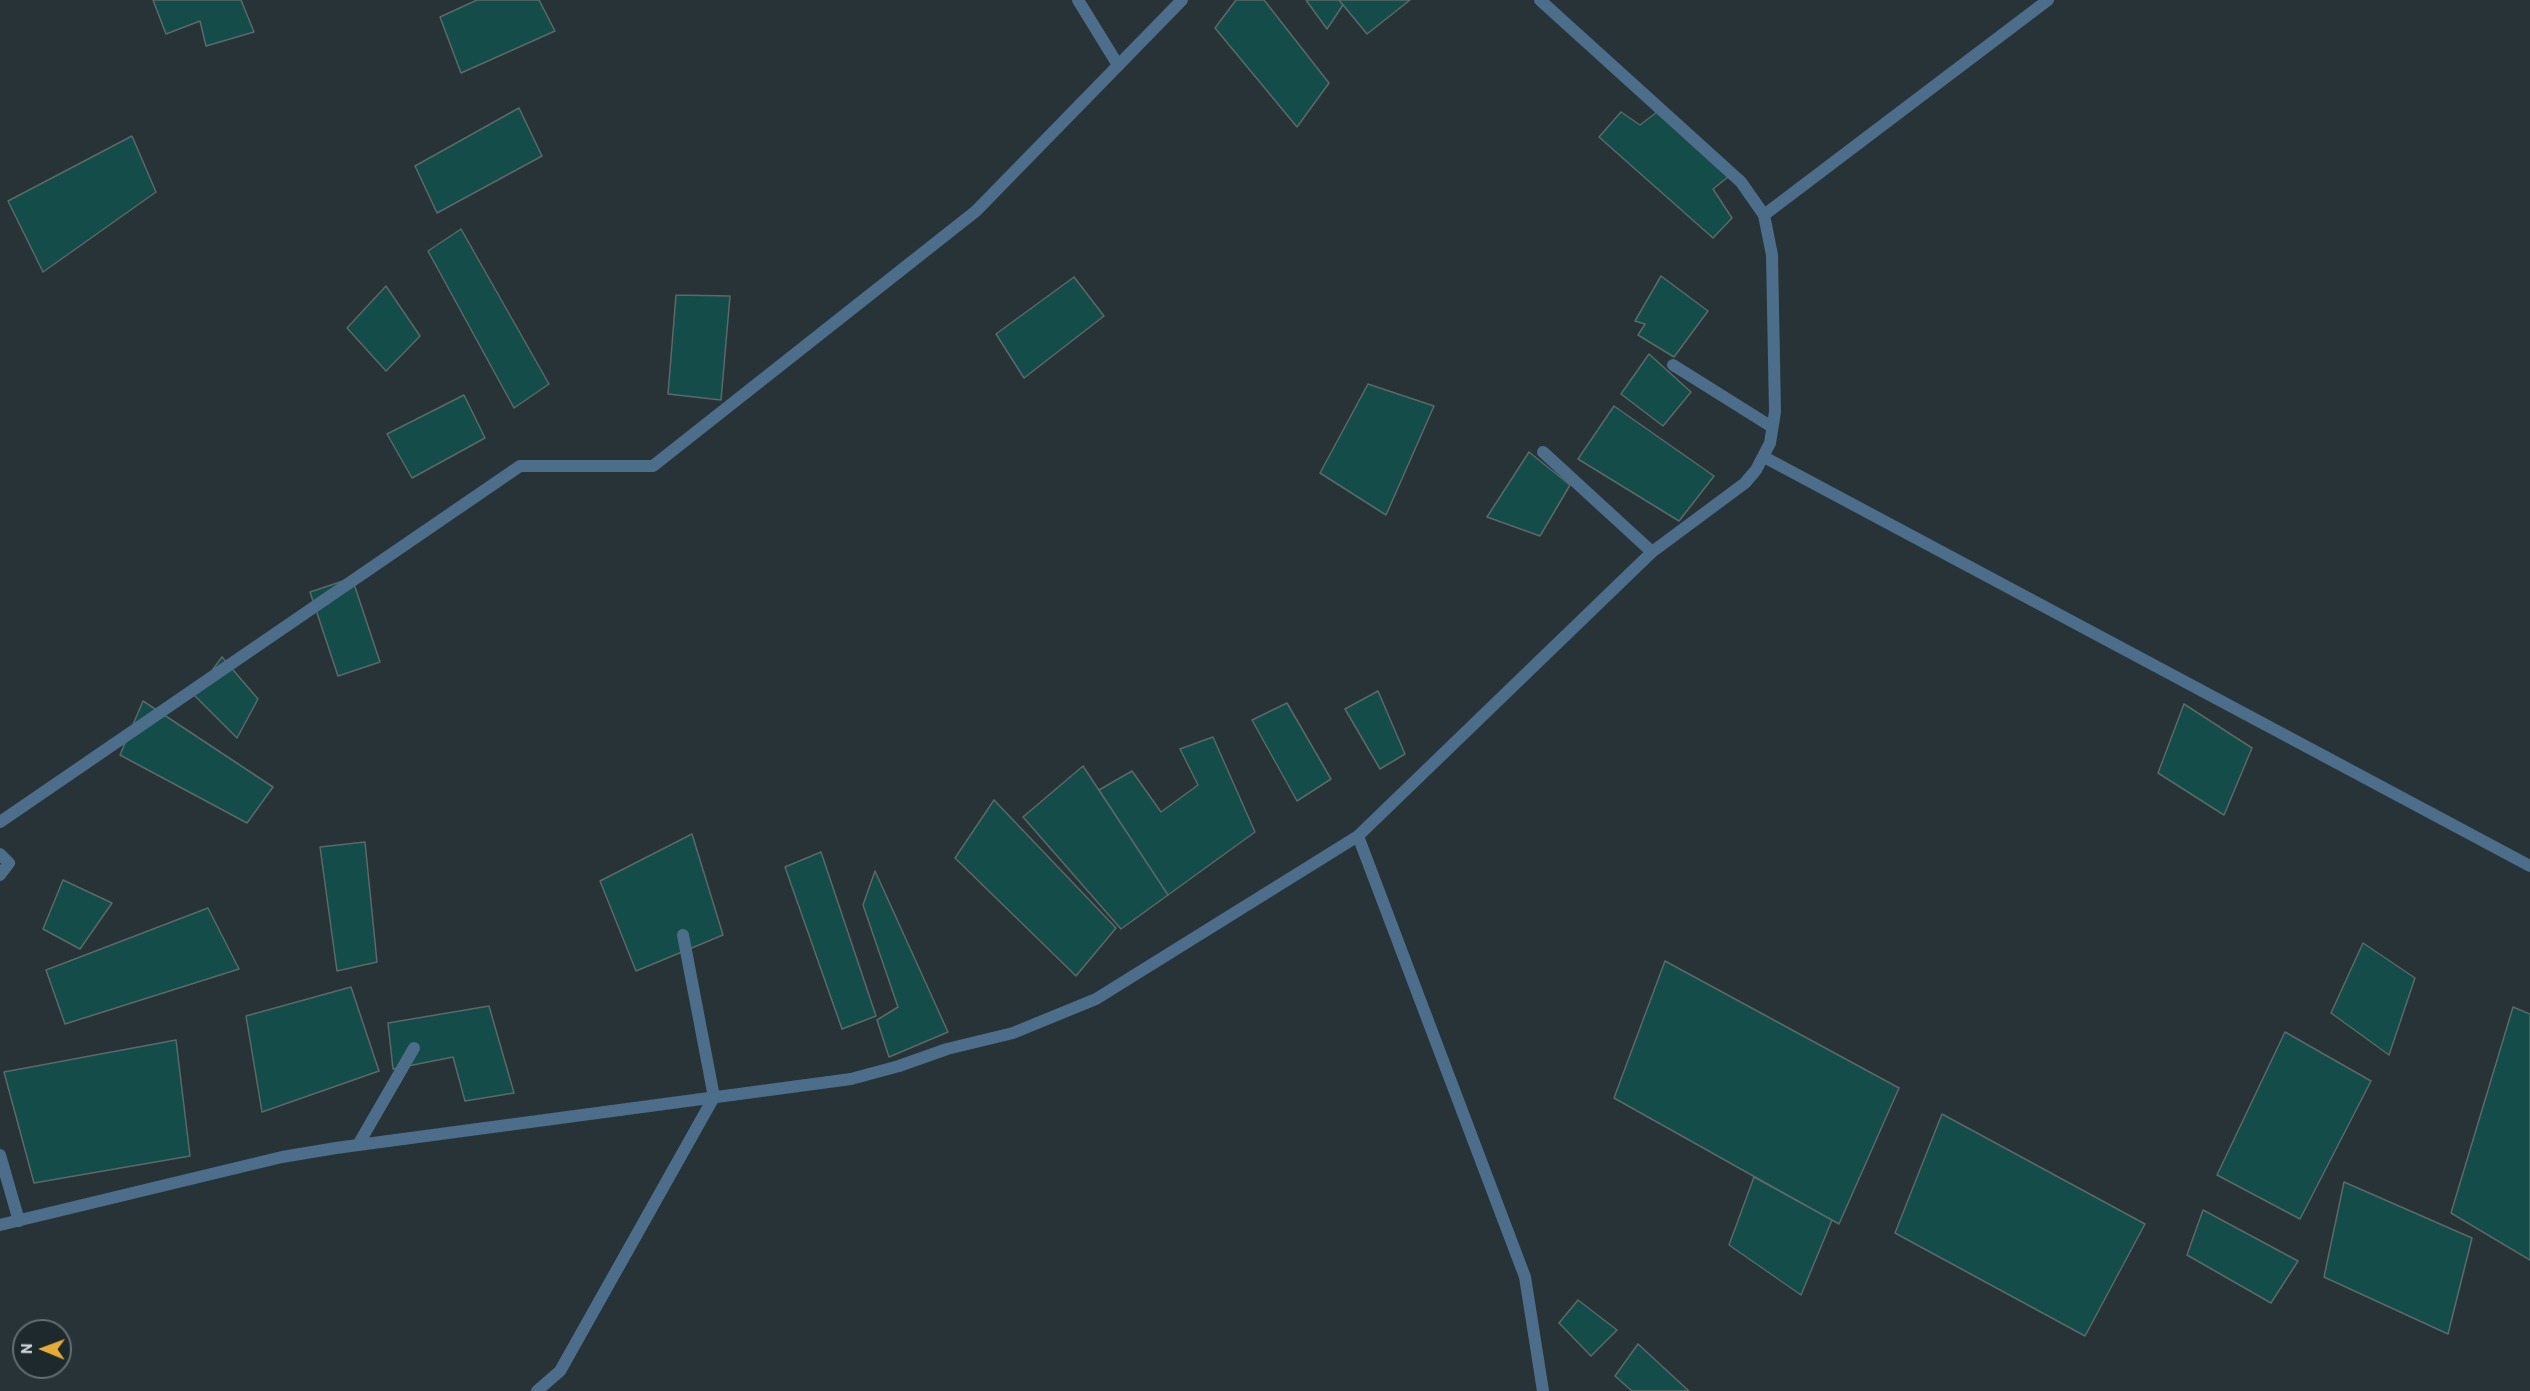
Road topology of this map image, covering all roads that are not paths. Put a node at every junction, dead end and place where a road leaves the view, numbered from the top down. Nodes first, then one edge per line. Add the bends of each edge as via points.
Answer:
1 (1078, 0) edge
2 (1182, 0) edge
3 (1540, 0) edge
4 (2048, 0) edge
5 (1118, 65) junction
6 (1764, 215) junction
7 (1673, 364) dead end
8 (1772, 427) junction
9 (1542, 452) dead end
10 (1764, 457) junction
11 (1652, 552) junction
12 (0, 822) edge
13 (1358, 836) junction
14 (0, 854) edge
15 (2530, 866) edge
16 (0, 875) edge
17 (683, 935) dead end
18 (414, 1048) dead end
19 (714, 1097) junction
20 (358, 1145) junction
21 (0, 1155) edge
22 (20, 1221) junction
23 (0, 1226) edge
24 (537, 1391) edge
25 (1543, 1391) edge

1 - 5 street
2 - 5 street
3 - 6 street via 1741,182
4 - 6 street
5 - 12 street via 976,211 653,466 520,466
6 - 8 street via 1772,255
7 - 8 street
8 - 10 street
9 - 11 street
10 - 11 street via 1734,493
10 - 15 street
11 - 13 street
13 - 19 street via 1096,999 1013,1033 947,1048 851,1079
13 - 25 street via 1525,1277
14 - 16 street via 9,863
17 - 19 street
18 - 20 street
19 - 20 street
19 - 24 street via 560,1371
20 - 22 street via 282,1157
21 - 22 street
22 - 23 street

